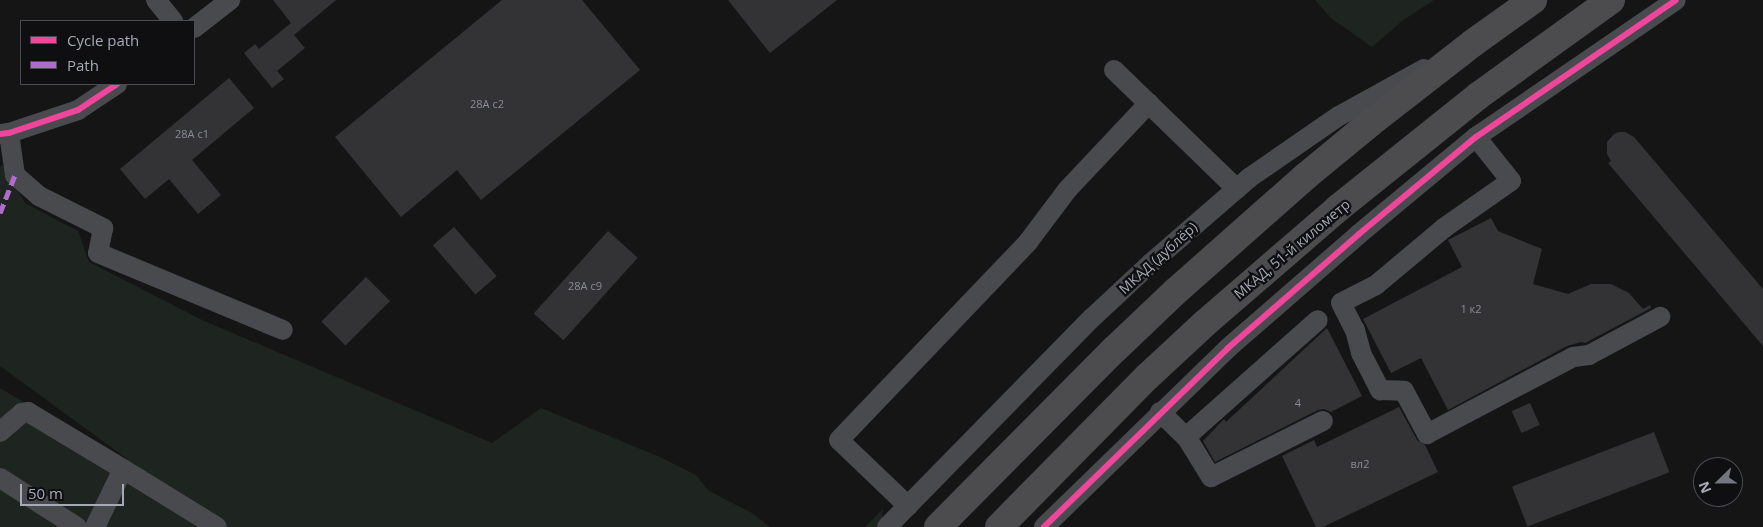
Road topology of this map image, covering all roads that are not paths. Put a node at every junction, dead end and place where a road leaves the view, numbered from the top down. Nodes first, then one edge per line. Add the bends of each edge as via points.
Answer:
1 (156, 0) edge
2 (230, 0) edge
3 (1533, 0) edge
4 (1610, 0) edge
5 (1676, 0) edge
6 (171, 20) edge
7 (195, 27) edge
8 (1472, 43) junction
9 (1114, 70) dead end
10 (116, 85) edge
11 (1149, 104) junction
12 (5, 134) edge
13 (1476, 137) junction
14 (1237, 189) junction
15 (1660, 317) dead end
16 (1318, 320) dead end
17 (283, 330) dead end
18 (1160, 412) junction
19 (1323, 420) dead end
20 (0, 432) edge
21 (1186, 437) junction
22 (123, 469) junction
23 (0, 478) edge
24 (908, 506) junction
25 (77, 527) edge
26 (95, 527) edge
27 (217, 527) edge
28 (887, 527) edge
29 (938, 527) edge
30 (999, 527) edge
31 (1044, 527) edge

1 - 6 street
2 - 7 street
3 - 8 highway
4 - 30 highway, МКАД, 51-й километр via 1478,96 1226,305 1147,377
5 - 13 street
8 - 14 street, МКАД (дублёр) via 1339,116
8 - 29 highway via 1306,176 1176,291
9 - 11 street
10 - 12 street via 78,110
11 - 14 street
11 - 24 street via 1068,189 1028,242 839,440
12 - 17 street via 15,175 39,196 103,228 98,253
13 - 15 street via 1511,181 1444,228 1376,285 1341,303 1380,390 1404,391 1427,434 1573,357 1589,355
13 - 18 street via 1228,348
14 - 24 street, МКАД (дублёр) via 1092,318
16 - 21 street
18 - 21 street
18 - 31 street
19 - 21 street via 1211,477
20 - 22 street via 22,413 28,412
22 - 26 street
22 - 27 street
23 - 25 street
24 - 28 street, МКАД (дублёр)

